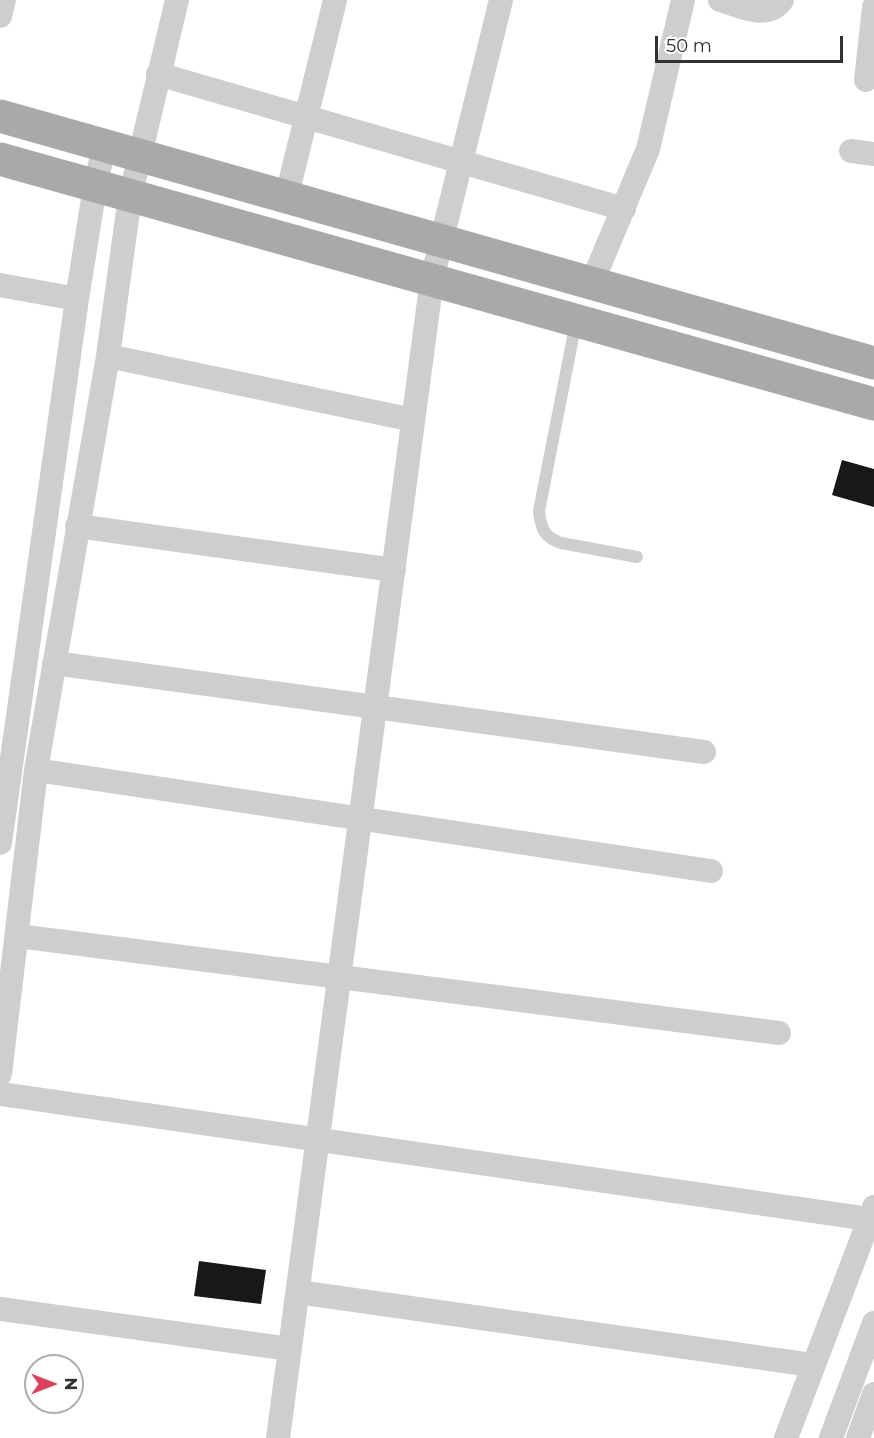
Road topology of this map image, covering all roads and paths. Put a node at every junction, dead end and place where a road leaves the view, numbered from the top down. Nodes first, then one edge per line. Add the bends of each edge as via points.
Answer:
1 (4, 0) edge
2 (177, 0) edge
3 (335, 0) edge
4 (501, 0) edge
5 (684, 0) edge
6 (720, 0) edge
7 (782, 0) edge
8 (874, 7) edge
9 (0, 16) edge
10 (158, 74) junction
11 (866, 80) dead end
12 (0, 116) edge
13 (306, 117) junction
14 (104, 147) junction
15 (138, 156) junction
16 (0, 159) edge
17 (460, 162) junction
18 (94, 187) junction
19 (130, 197) junction
20 (286, 199) junction
21 (624, 209) junction
22 (441, 242) junction
23 (432, 279) junction
24 (0, 285) edge
25 (591, 285) junction
26 (77, 299) junction
27 (576, 319) junction
28 (108, 356) junction
29 (874, 363) edge
30 (874, 404) edge
31 (413, 420) junction
32 (77, 526) junction
33 (637, 557) dead end
34 (394, 570) junction
35 (54, 663) junction
36 (376, 707) junction
37 (10, 709) edge
38 (704, 752) dead end
39 (36, 770) junction
40 (361, 819) junction
41 (0, 843) edge
42 (711, 871) dead end
43 (18, 936) junction
44 (341, 977) junction
45 (779, 1033) dead end
46 (0, 1074) edge
47 (0, 1094) edge
48 (319, 1140) junction
49 (872, 1213) edge
50 (298, 1292) junction
51 (0, 1309) edge
52 (874, 1323) edge
53 (290, 1349) junction
54 (812, 1365) junction
55 (874, 1394) edge
56 (278, 1438) edge
57 (786, 1438) edge
58 (831, 1438) edge
59 (858, 1438) edge

1 - 9 street
2 - 10 street
3 - 13 street
4 - 17 street
5 - 21 street via 658,114
6 - 7 street via 766,12
8 - 11 street
10 - 13 street
10 - 15 street
12 - 14 main road
13 - 17 street
13 - 20 street
14 - 15 main road
14 - 18 street
15 - 19 street
15 - 20 main road
16 - 18 main road
17 - 21 street
17 - 22 street
18 - 19 main road
18 - 26 street
19 - 23 main road
19 - 28 street
20 - 22 main road
21 - 25 street
22 - 23 street
22 - 25 main road
23 - 27 main road
23 - 31 street
24 - 26 street
25 - 29 main road
26 - 37 street
27 - 30 main road
27 - 33 lane via 539,511 541,528 549,539 561,543
28 - 31 street
28 - 32 street
31 - 34 street
32 - 34 street
32 - 35 street
34 - 36 street
35 - 36 street
35 - 39 street
36 - 38 street
36 - 40 street
37 - 41 street
39 - 40 street
39 - 43 street
40 - 42 street
40 - 44 street
43 - 44 street
43 - 46 street
44 - 45 street
44 - 48 street
47 - 48 street
48 - 49 street
48 - 50 street
49 - 54 street
50 - 53 street
50 - 54 street
51 - 53 street
52 - 58 street
53 - 56 street
54 - 57 street
55 - 59 street

